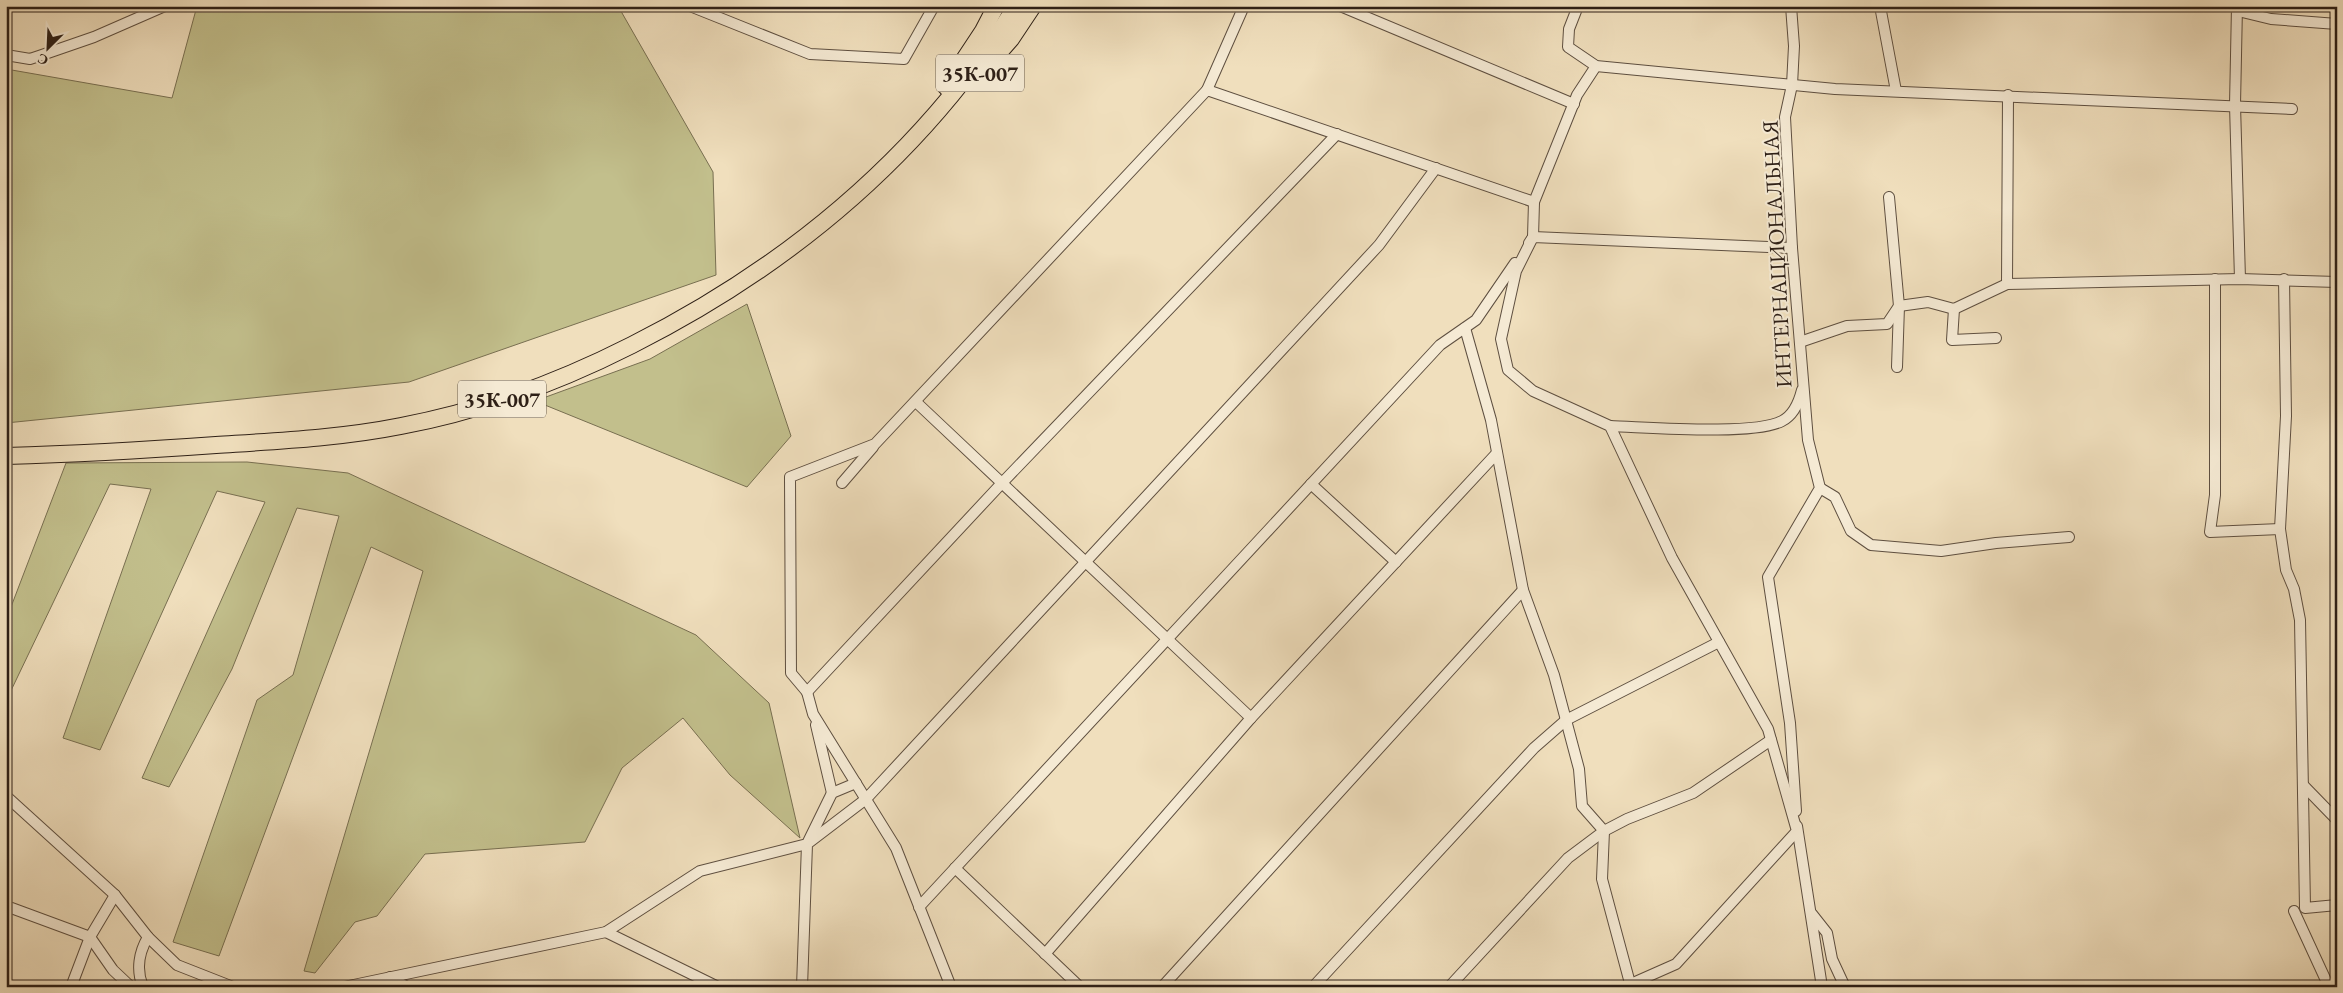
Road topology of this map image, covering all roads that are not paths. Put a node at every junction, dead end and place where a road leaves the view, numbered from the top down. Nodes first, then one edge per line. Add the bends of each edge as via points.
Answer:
1 (165, 6) edge
2 (690, 6) edge
3 (934, 6) edge
4 (996, 6) edge
5 (1016, 6) edge
6 (1033, 6) edge
7 (1244, 6) edge
8 (1340, 6) edge
9 (1578, 6) edge
10 (1791, 6) edge
11 (1880, 6) edge
12 (2237, 9) edge
13 (2337, 24) edge
14 (6, 55) edge
15 (1596, 66) junction
16 (1792, 85) junction
17 (1207, 90) junction
18 (1896, 91) junction
19 (2008, 95) junction
20 (1574, 104) junction
21 (2235, 104) junction
22 (2292, 109) dead end
23 (919, 132) junction
24 (1337, 134) junction
25 (1436, 168) junction
26 (1889, 197) dead end
27 (1534, 202) junction
28 (1533, 237) junction
29 (1792, 248) junction
30 (2215, 279) junction
31 (2240, 279) junction
32 (2284, 279) junction
33 (2337, 282) edge
34 (2007, 284) junction
35 (1900, 306) junction
36 (1954, 309) junction
37 (1465, 328) junction
38 (1996, 338) dead end
39 (1800, 342) junction
40 (1897, 368) dead end
41 (1804, 385) junction
42 (916, 402) junction
43 (1610, 426) junction
44 (876, 444) junction
45 (1497, 453) junction
46 (6, 456) edge
47 (842, 483) dead end
48 (1002, 484) junction
49 (1311, 484) junction
50 (1820, 488) junction
51 (2280, 529) junction
52 (2069, 538) dead end
53 (1086, 562) junction
54 (1396, 562) junction
55 (1523, 590) junction
56 (1168, 639) junction
57 (1719, 642) junction
58 (808, 692) junction
59 (1252, 718) junction
60 (1566, 720) junction
61 (1771, 740) junction
62 (856, 783) junction
63 (2303, 784) junction
64 (832, 793) junction
65 (6, 796) edge
66 (866, 799) junction
67 (2337, 820) edge
68 (1604, 831) junction
69 (1797, 831) junction
70 (807, 844) junction
71 (955, 868) junction
72 (114, 895) junction
73 (2337, 905) edge
74 (6, 906) edge
75 (919, 907) junction
76 (2294, 911) dead end
77 (1810, 912) junction
78 (606, 932) junction
79 (90, 937) junction
80 (148, 937) junction
81 (1045, 954) junction
82 (390, 977) junction
83 (1628, 986) edge
84 (71, 987) edge
85 (132, 987) edge
86 (143, 987) edge
87 (233, 987) edge
88 (344, 987) edge
89 (407, 987) edge
90 (718, 987) edge
91 (802, 987) edge
92 (951, 987) edge
93 (1080, 987) edge
94 (1162, 987) edge
95 (1313, 987) edge
96 (1449, 987) edge
97 (1822, 987) edge
98 (1845, 987) edge
99 (2329, 987) edge

1 - 14 street via 94,37 30,59
2 - 3 street via 810,54 904,59
4 - 23 main road, 35К-007
5 - 23 main road, 35К-007 via 970,72
6 - 23 main road, 35К-007 via 1011,39 964,91
7 - 17 street
8 - 20 street
9 - 15 street via 1568,47
10 - 16 street, ИНТЕРНАЦИОНАЛЬНАЯ
11 - 18 street
12 - 13 street via 2270,18
12 - 21 street
15 - 16 street
15 - 20 street
16 - 18 street
16 - 29 street, ИНТЕРНАЦИОНАЛЬНАЯ via 1785,117
17 - 24 street
17 - 42 street
18 - 19 street
19 - 21 street
19 - 34 street
20 - 27 street
21 - 22 street
21 - 31 street
23 - 46 main road, 35К-007 via 858,193 775,261 683,319 589,367 534,389 470,410 401,426 352,433 286,441
24 - 25 street
24 - 48 street
25 - 27 street
25 - 53 street via 1379,245
26 - 35 street
27 - 28 street
28 - 29 street
28 - 37 street via 1476,320
28 - 43 street via 1516,272 1501,338 1508,370 1533,391
29 - 39 street, ИНТЕРНАЦИОНАЛЬНАЯ
30 - 31 street
30 - 34 street
30 - 51 street via 2215,495 2210,532
31 - 32 street
32 - 33 street
32 - 51 street via 2286,416
34 - 36 street
35 - 36 street via 1928,302
35 - 39 street via 1887,324 1847,326
35 - 40 street
36 - 38 street via 1952,340
37 - 45 street
37 - 49 street via 1440,345
39 - 41 street, ИНТЕРНАЦИОНАЛЬНАЯ
41 - 43 street via 1797,407 1782,421 1750,429
41 - 50 street, ИНТЕРНАЦИОНАЛЬНАЯ via 1808,440
42 - 44 street
42 - 48 street
43 - 57 street via 1672,558
44 - 47 street
44 - 58 street via 790,477 792,674
45 - 54 street
45 - 55 street
48 - 53 street
48 - 58 street
49 - 54 street
49 - 56 street
50 - 52 street via 1835,497 1851,531 1871,545 1941,551
50 - 69 street via 1768,577 1790,723
51 - 63 street via 2286,570 2294,589 2300,620
53 - 56 street
53 - 66 street
54 - 59 street
55 - 60 street via 1554,675
55 - 94 street
56 - 59 street
56 - 71 street
57 - 60 street
57 - 61 street via 1768,729
58 - 62 street via 813,714
58 - 64 street
59 - 81 street
60 - 68 street via 1579,768 1582,806
60 - 95 street via 1534,748
61 - 68 street via 1693,793
61 - 69 street
62 - 64 street
62 - 66 street
63 - 67 street
63 - 73 street via 2305,908
64 - 70 street
65 - 72 street
66 - 70 street
66 - 75 street via 896,848
68 - 83 street via 1602,879
68 - 96 street via 1568,858
69 - 77 street
69 - 83 street via 1676,964
70 - 78 street via 700,871
70 - 91 street
71 - 75 street
71 - 81 street
72 - 79 street
72 - 80 street
74 - 79 street
75 - 92 street
76 - 99 street
77 - 97 street
77 - 98 street via 1827,933 1832,959
78 - 82 street
78 - 90 street
79 - 84 street
79 - 85 street via 113,970
80 - 86 street via 141,950 139,977
80 - 87 street via 177,965
81 - 93 street
82 - 88 street
82 - 89 street

